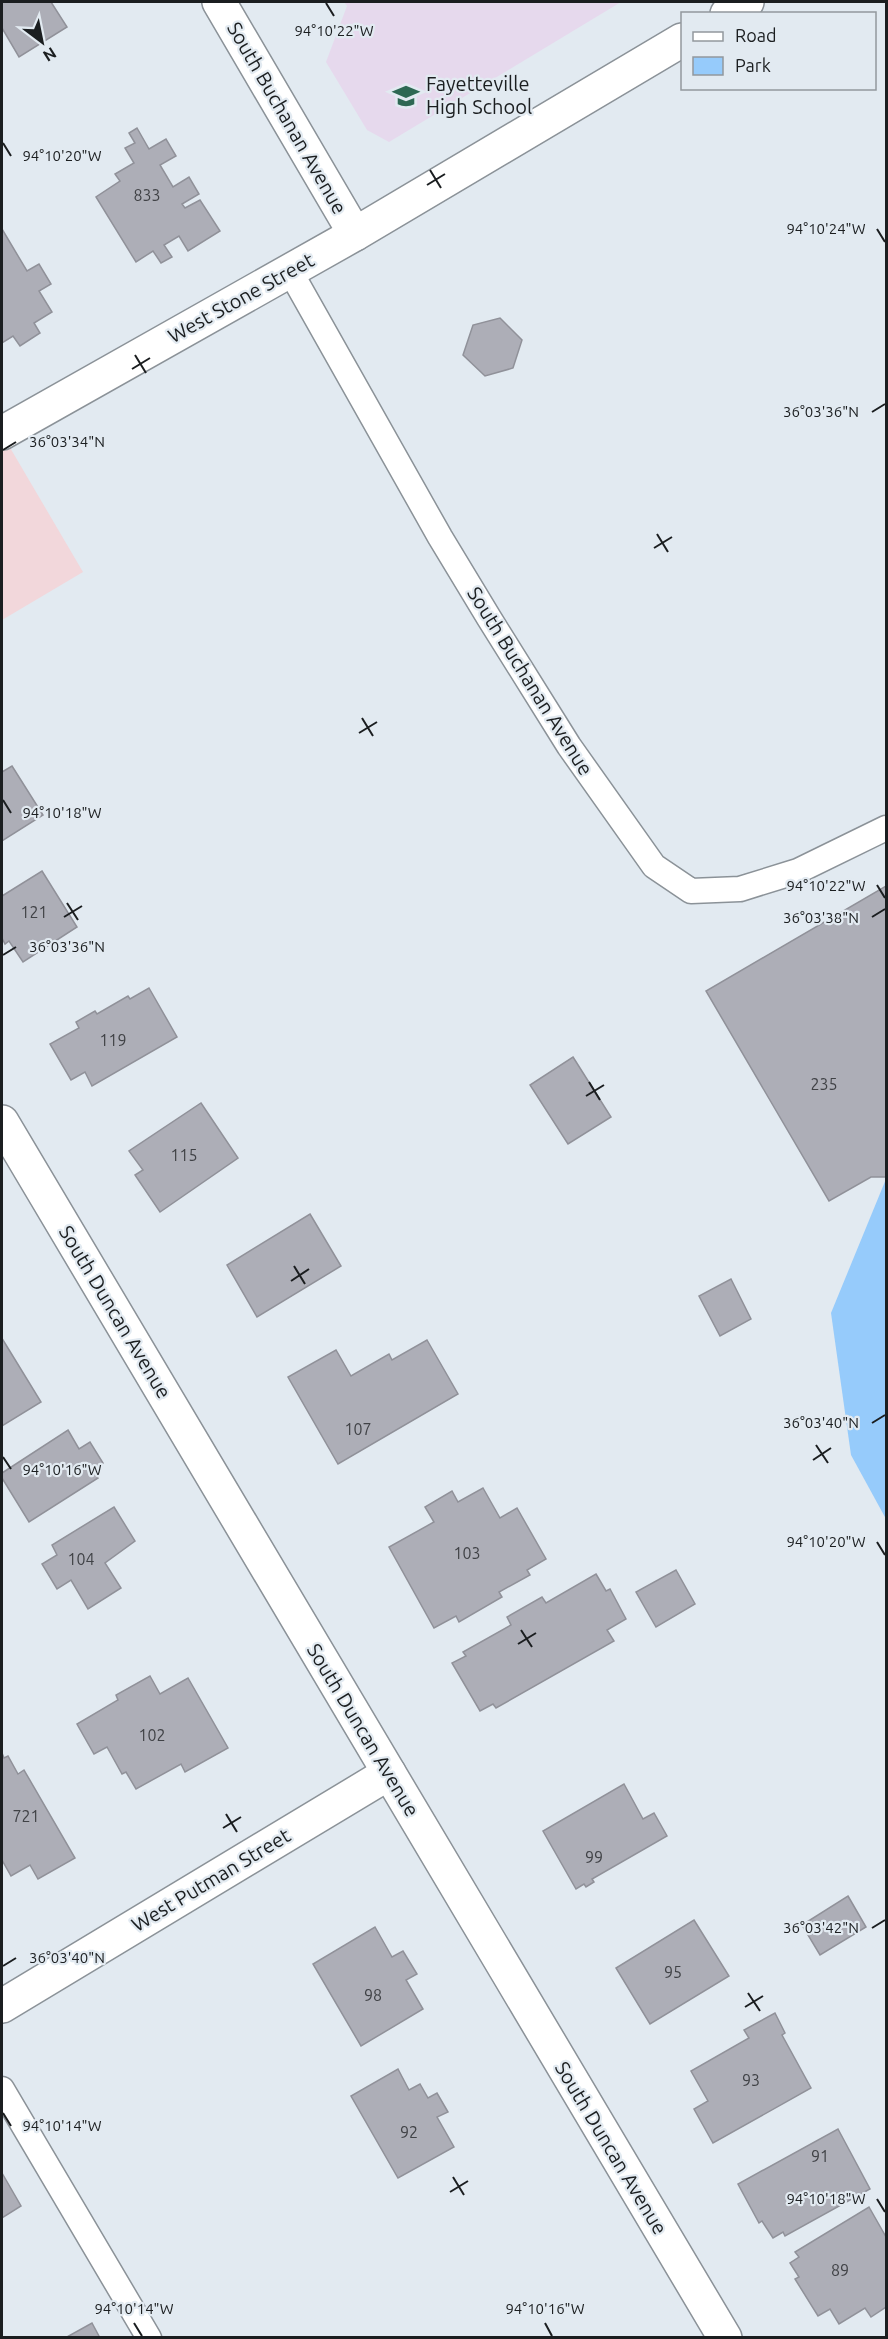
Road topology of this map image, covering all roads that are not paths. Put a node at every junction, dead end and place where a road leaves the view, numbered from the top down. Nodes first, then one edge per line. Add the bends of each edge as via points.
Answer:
1 (219, 2) edge
2 (747, 2) edge
3 (730, 12) edge
4 (681, 41) edge
5 (355, 234) junction
6 (290, 271) junction
7 (2, 433) edge
8 (886, 828) edge
9 (2, 1122) edge
10 (389, 1773) junction
11 (2, 2006) edge
12 (2, 2089) edge
13 (149, 2337) edge
14 (724, 2337) edge

1 - 5 street, South Buchanan Avenue
2 - 3 street
4 - 5 street, West Stone Street
5 - 6 street, West Stone Street
6 - 7 street, West Stone Street
6 - 8 lane, South Buchanan Avenue via 495,628 569,746 654,866 691,891 740,889 798,871
9 - 10 street, South Duncan Avenue
10 - 11 street, West Putman Street
10 - 14 street, South Duncan Avenue
12 - 13 lane

